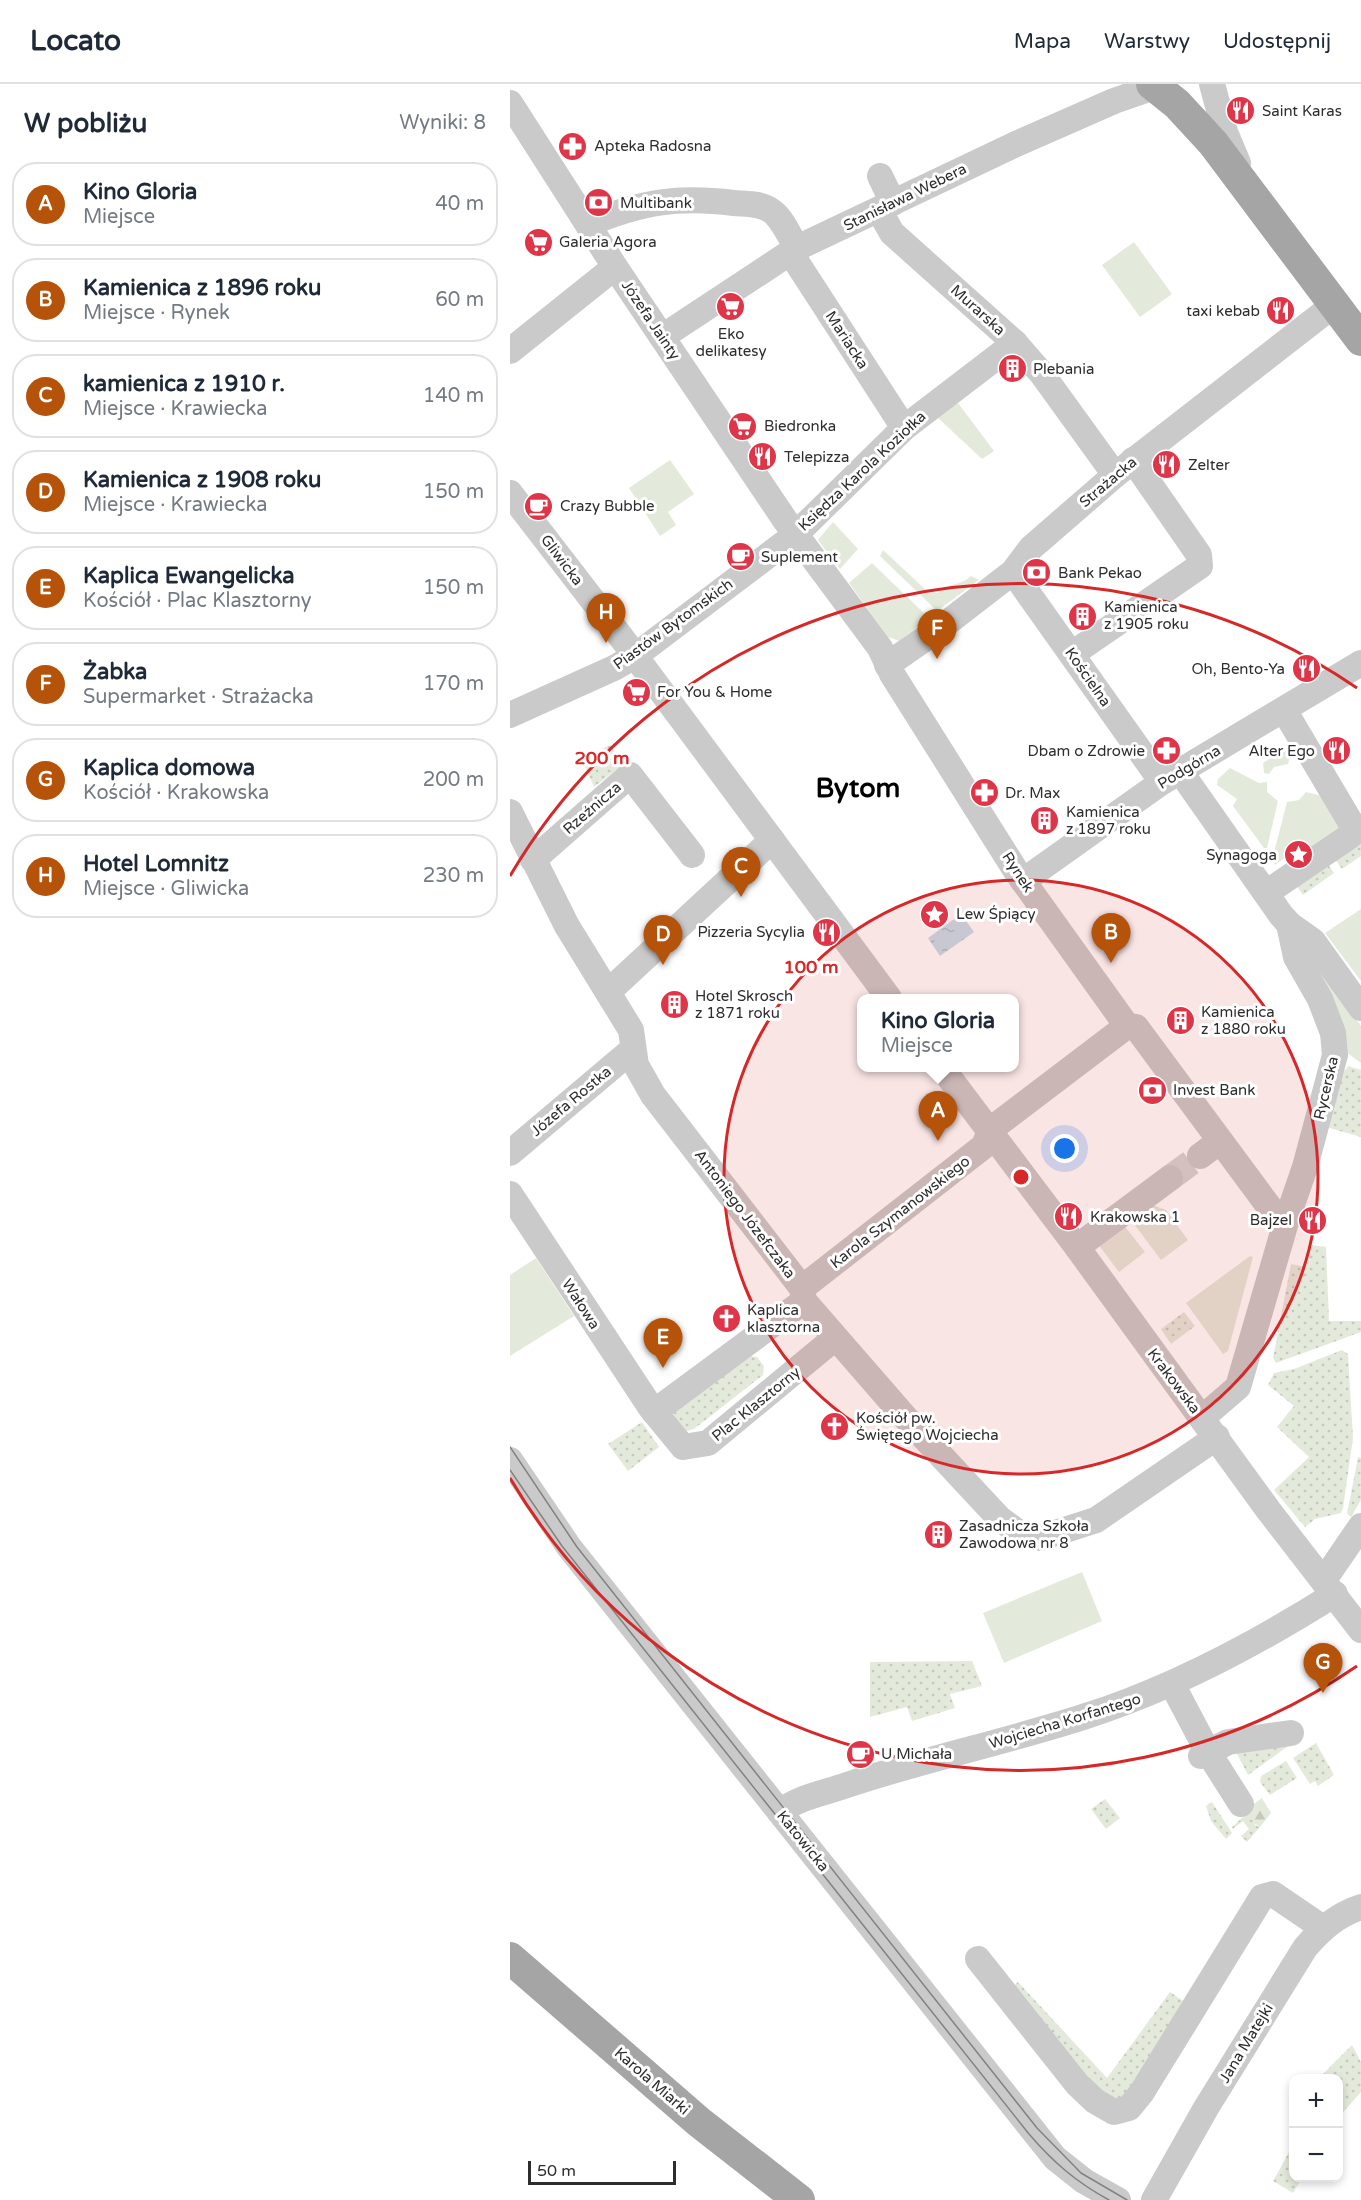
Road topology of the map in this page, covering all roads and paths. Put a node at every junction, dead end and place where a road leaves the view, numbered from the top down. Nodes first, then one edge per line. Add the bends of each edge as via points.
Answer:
1 (1212, 84) edge
2 (1157, 85) edge
3 (510, 103) edge
4 (880, 176) dead end
5 (1251, 191) junction
6 (886, 206) junction
7 (588, 224) junction
8 (794, 250) junction
9 (615, 267) junction
10 (1335, 304) junction
11 (662, 337) junction
12 (1361, 340) edge
13 (1015, 343) junction
14 (510, 351) edge
15 (904, 428) junction
16 (1124, 468) junction
17 (510, 493) edge
18 (795, 535) junction
19 (1013, 572) junction
20 (1071, 654) junction
21 (635, 656) junction
22 (1361, 663) edge
23 (886, 665) junction
24 (1284, 710) junction
25 (510, 715) edge
26 (1171, 777) junction
27 (510, 812) edge
28 (772, 840) junction
29 (692, 855) dead end
30 (533, 860) junction
31 (1023, 881) junction
32 (1266, 893) junction
33 (1289, 924) junction
34 (608, 992) junction
35 (885, 994) edge
36 (1361, 1008) edge
37 (1127, 1026) junction
38 (632, 1050) junction
39 (945, 1072) edge
40 (990, 1130) junction
41 (510, 1153) edge
42 (1170, 1178) tunnel mouth
43 (510, 1194) edge
44 (1286, 1222) junction
45 (1077, 1247) junction
46 (803, 1294) junction
47 (835, 1338) junction
48 (654, 1412) junction
49 (1209, 1427) junction
50 (510, 1460) edge
51 (1361, 1526) edge
52 (1329, 1587) junction
53 (1361, 1630) edge
54 (1172, 1684) junction
55 (1291, 1733) dead end
56 (1205, 1754) junction
57 (1241, 1804) dead end
58 (780, 1812) junction
59 (1361, 1907) edge
60 (1323, 1928) junction
61 (510, 1958) edge
62 (978, 1959) dead end
63 (799, 2200) edge
64 (1118, 2200) edge
65 (1154, 2200) edge

1 - 5 street via 1225,132
2 - 5 main road via 1188,115
2 - 6 street, Stanisława Webera via 1027,139
3 - 7 street, Józefa Jainty
4 - 6 street, Murarska
5 - 10 main road
6 - 8 street, Stanisława Webera
6 - 13 street, Murarska via 892,233
7 - 8 street, Mariacka via 643,204 676,199 763,206 774,213
7 - 9 street, Józefa Jainty
8 - 11 street, Stanisława Webera
8 - 15 street, Mariacka
9 - 11 street, Józefa Jainty
9 - 14 street
10 - 12 main road
10 - 16 street, Strażacka
11 - 18 street, Józefa Jainty
13 - 15 street, Księdza Karola Koziołka
13 - 16 street, Murarska
15 - 18 street, Księdza Karola Koziołka
16 - 19 street, Strażacka via 1031,548
16 - 20 street, Murarska via 1199,555 1200,566
17 - 21 street, Gliwicka
18 - 21 street, Piastów Bytomskich
18 - 23 street, Rynek via 880,648
19 - 20 street, Kościelna
19 - 23 street, Strażacka
20 - 26 street, Kościelna
21 - 25 street, Piastów Bytomskich
21 - 28 street
22 - 24 street, Podgórna
23 - 31 street, Rynek
24 - 26 street, Podgórna
24 - 32 street via 1354,828 1350,836
26 - 31 street, Podgórna
26 - 32 street, Kościelna
27 - 30 street, Antoniego Józefczaka
28 - 34 street
28 - 35 street
29 - 30 street, Rzeźnicza via 630,775
30 - 34 street, Antoniego Józefczaka via 567,926
31 - 37 street, Rynek
32 - 33 street, Kościelna
33 - 36 street via 1313,941
33 - 44 street, Rycerska via 1296,957 1334,1033 1335,1055
34 - 38 street, Antoniego Józefczaka via 631,1030
37 - 40 street
37 - 44 street via 1136,1028 1210,1148
38 - 41 street, Józefa Rostka
38 - 46 street, Antoniego Józefczaka via 653,1095
39 - 40 street
40 - 45 street, Krakowska
40 - 46 street, Karola Szymanowskiego via 984,1146
42 - 45 street
43 - 48 street, Wałowa
44 - 49 street, Rycerska via 1238,1387
45 - 49 street, Krakowska
46 - 47 street, Antoniego Józefczaka
46 - 48 street
47 - 48 street, Plac Klasztorny via 708,1443 683,1447
47 - 49 street, Antoniego Józefczaka via 994,1512 1022,1534 1040,1538 1096,1520
49 - 52 street, Krakowska
50 - 58 street, Katowicka via 568,1547
51 - 52 street, Wojciecha Korfantego
52 - 53 street, Krakowska
52 - 54 street, Wojciecha Korfantego via 1282,1626
54 - 56 street
54 - 58 street, Wojciecha Korfantego via 1083,1717 879,1774 795,1803
55 - 56 street via 1228,1742
56 - 57 street
58 - 64 street, Katowicka via 1055,2158 1084,2181
59 - 60 street, Jana Matejki via 1345,1912
60 - 62 street via 1273,1894 1262,1897 1142,2092 1129,2108 1114,2112 1077,2084
60 - 65 street, Jana Matejki via 1305,1948 1260,2019
61 - 63 main road, Karola Miarki via 699,2122

